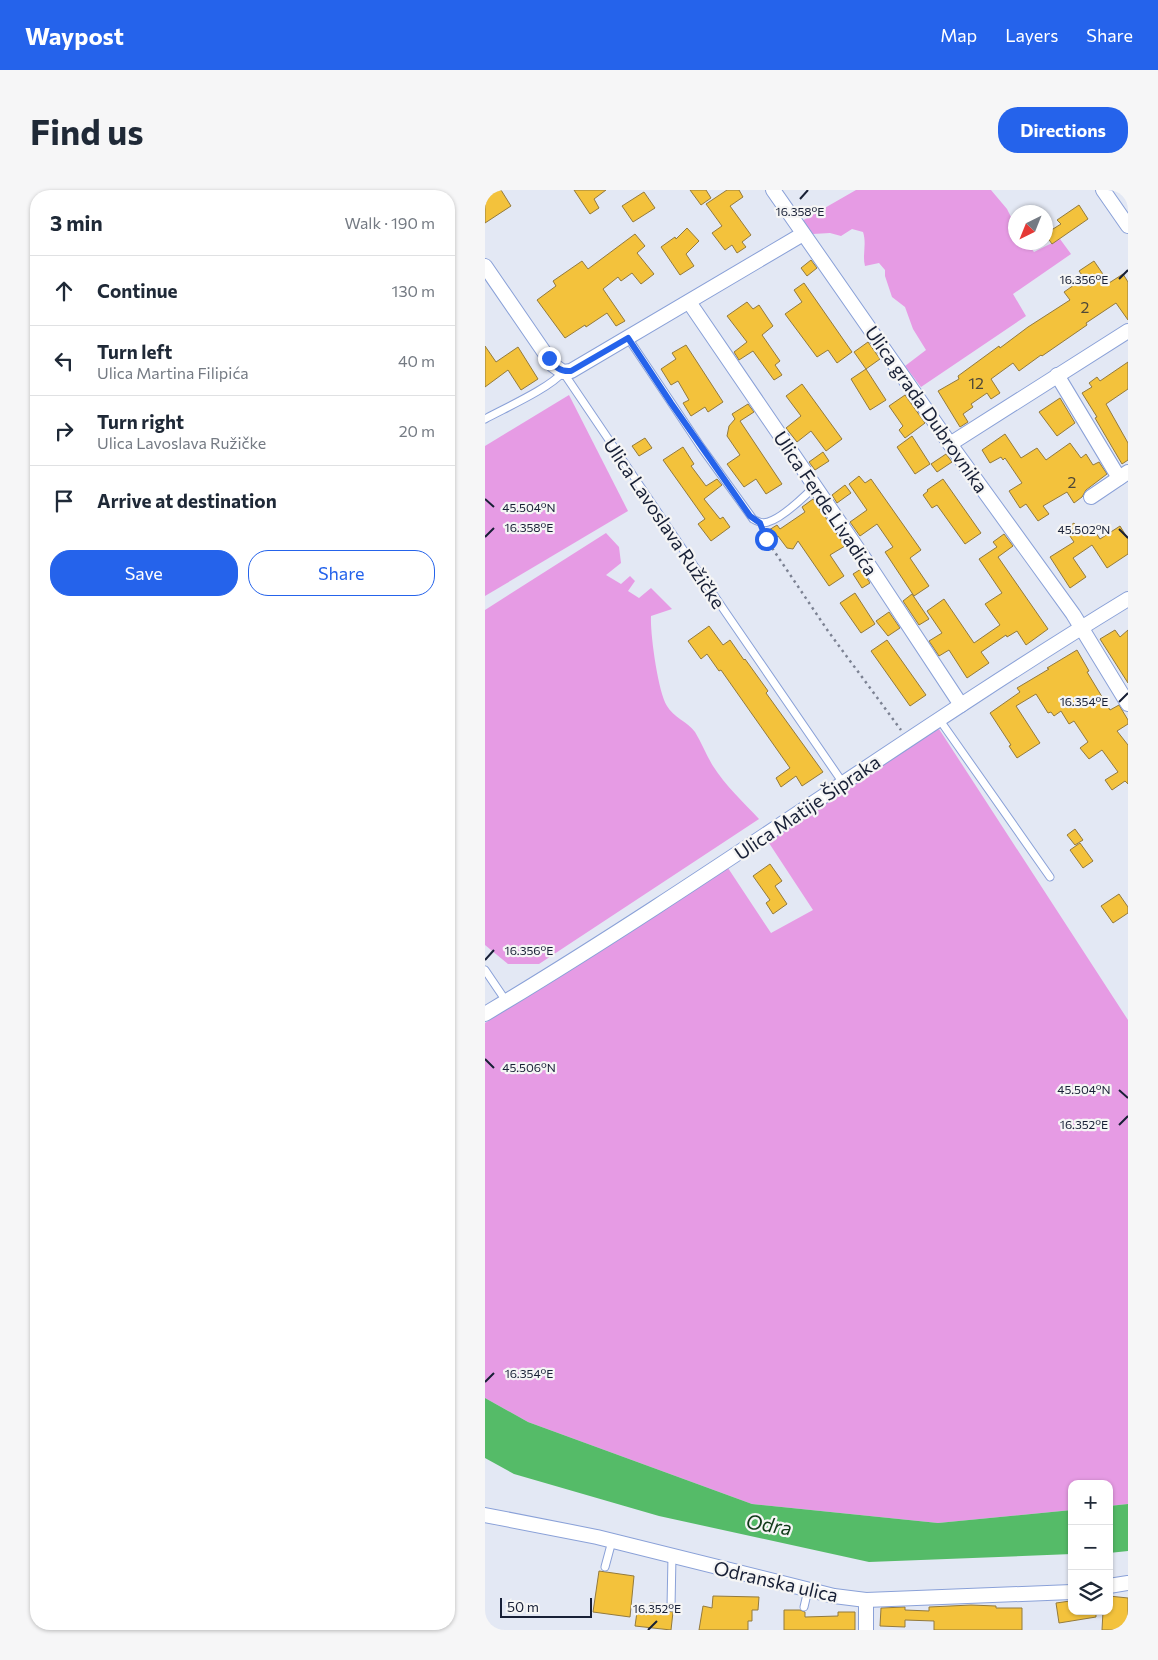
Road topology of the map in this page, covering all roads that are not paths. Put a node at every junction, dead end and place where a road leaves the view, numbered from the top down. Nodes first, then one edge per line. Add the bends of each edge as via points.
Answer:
1 (773, 190) edge
2 (1103, 190) edge
3 (1128, 226) edge
4 (803, 234) junction
5 (485, 266) edge
6 (689, 302) junction
7 (1128, 331) edge
8 (628, 338) junction
9 (563, 372) junction
10 (1057, 375) junction
11 (485, 419) edge
12 (950, 444) junction
13 (1124, 475) edge
14 (815, 486) junction
15 (1091, 497) dead end
16 (1128, 599) edge
17 (1082, 627) junction
18 (961, 704) junction
19 (1128, 704) edge
20 (939, 720) junction
21 (843, 783) junction
22 (1049, 877) dead end
23 (485, 970) edge
24 (506, 1002) junction
25 (485, 1014) edge
26 (485, 1515) edge
27 (612, 1541) junction
28 (672, 1556) junction
29 (605, 1567) dead end
30 (1128, 1583) edge
31 (1113, 1585) edge
32 (808, 1590) junction
33 (1068, 1592) edge
34 (867, 1600) junction
35 (671, 1607) dead end
36 (805, 1607) dead end
37 (866, 1630) edge

1 - 4 street, Ulica grada Dubrovnika
2 - 3 street
4 - 6 street
4 - 12 street, Ulica grada Dubrovnika
5 - 9 street, Ulica Lavoslava Ružičke via 549,358
6 - 8 street
6 - 14 street, Ulica Ferde Livadića
7 - 10 street
8 - 9 street via 577,369
8 - 14 lane via 750,516 760,523 773,520
9 - 11 lane via 544,387
9 - 21 lane, Ulica Lavoslava Ružičke
10 - 12 street
10 - 13 street
12 - 17 street, Ulica grada Dubrovnika
13 - 15 street
14 - 18 street, Ulica Ferde Livadića
16 - 17 street, Ulica Matije Šipraka
17 - 18 street, Ulica Matije Šipraka
17 - 19 street, Ulica grada Dubrovnika
18 - 20 street, Ulica Matije Šipraka
20 - 21 street, Ulica Matije Šipraka
20 - 22 lane
21 - 24 street, Ulica Matije Šipraka
23 - 24 lane
24 - 25 street, Ulica Matije Šipraka
26 - 27 street, Odranska ulica
27 - 28 street, Odranska ulica
27 - 29 lane
28 - 32 street, Odranska ulica
28 - 35 lane
30 - 31 street
32 - 34 street, Odranska ulica
32 - 36 lane
33 - 34 street, Odranska ulica
34 - 37 street

